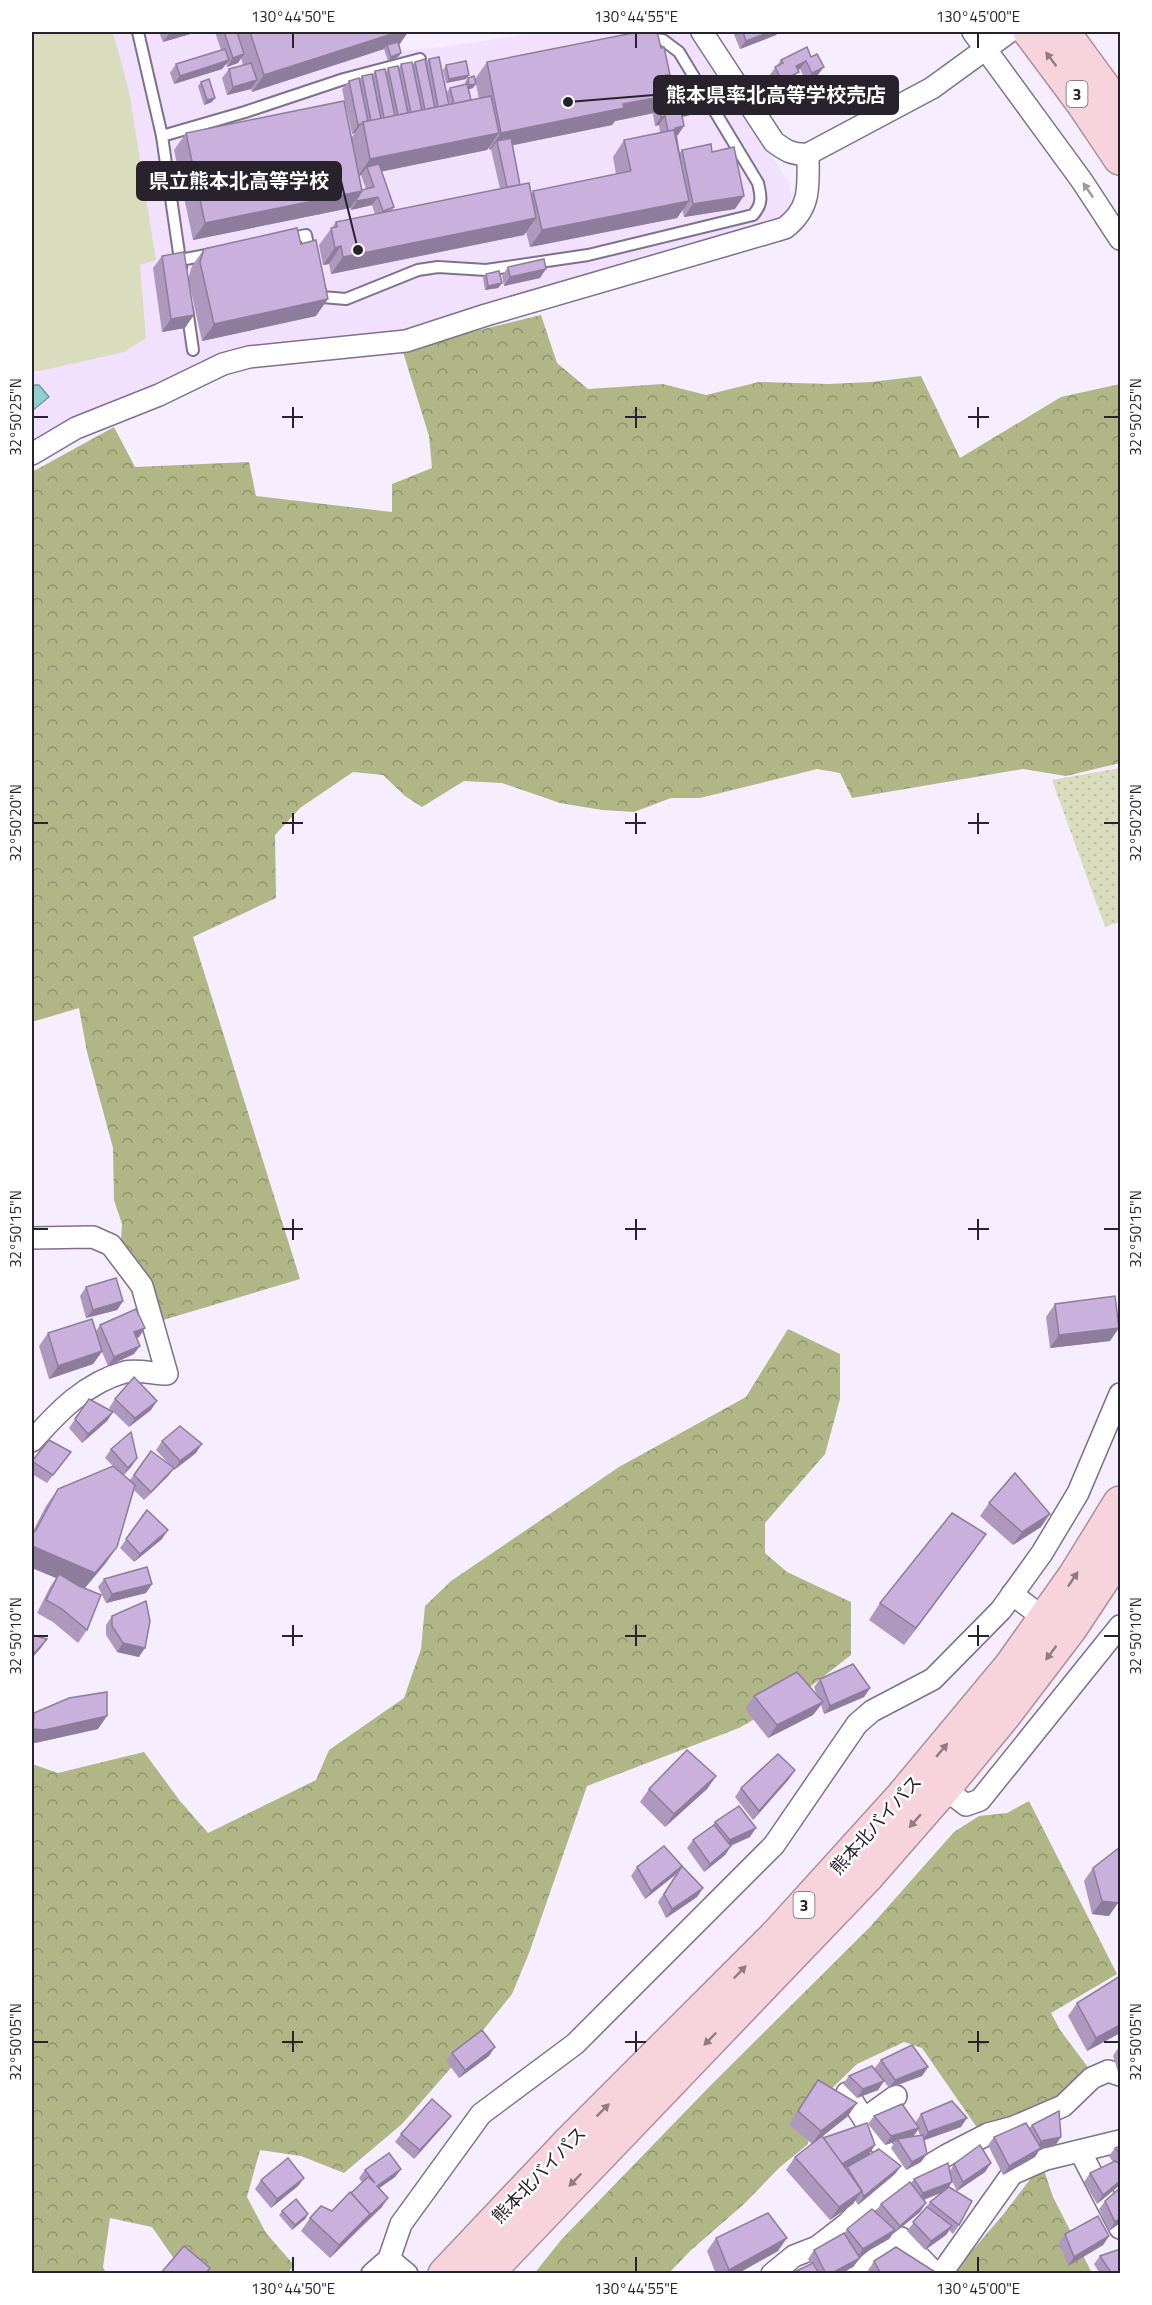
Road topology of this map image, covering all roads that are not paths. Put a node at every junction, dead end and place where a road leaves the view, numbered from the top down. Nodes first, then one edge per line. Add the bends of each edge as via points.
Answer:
1 (138, 32) edge
2 (702, 32) edge
3 (973, 32) edge
4 (1009, 32) edge
5 (1030, 32) edge
6 (1063, 32) edge
7 (663, 36) edge
8 (633, 40) edge
9 (987, 49) junction
10 (658, 55) edge
11 (420, 59) edge
12 (663, 78) edge
13 (709, 103) junction
14 (1120, 110) edge
15 (162, 136) junction
16 (808, 154) junction
17 (1120, 158) edge
18 (741, 219) junction
19 (1120, 239) edge
20 (746, 240) junction
21 (272, 242) edge
22 (225, 251) edge
23 (180, 260) junction
24 (193, 350) dead end
25 (32, 454) edge
26 (32, 1238) edge
27 (1120, 1394) edge
28 (32, 1441) edge
29 (1120, 1503) edge
30 (1120, 1553) edge
31 (1012, 1594) junction
32 (1045, 1619) junction
33 (1120, 1626) edge
34 (944, 1788) junction
35 (1120, 2075) edge
36 (847, 2093) dead end
37 (896, 2096) dead end
38 (864, 2119) junction
39 (1120, 2141) edge
40 (1080, 2151) junction
41 (904, 2180) junction
42 (1120, 2228) edge
43 (389, 2259) junction
44 (372, 2274) edge
45 (407, 2274) edge
46 (445, 2274) edge
47 (486, 2274) edge
48 (772, 2274) edge
49 (857, 2274) edge
50 (936, 2274) edge
51 (941, 2274) edge

1 - 15 lane
2 - 16 street via 774,142 787,152
3 - 9 street
4 - 9 street
17 -> 5 highway, 3
6 - 14 highway, 3
7 - 8 lane
7 - 10 lane
7 - 13 lane via 679,52
9 - 16 street via 932,88
19 -> 9 street
11 - 15 lane
12 - 13 lane via 670,113
13 - 18 lane via 758,183 762,200 758,209
15 - 23 lane
16 - 20 street via 803,209 785,228
18 - 20 lane
18 - 21 lane via 546,262 486,270 417,270 346,299 322,297 306,236
20 - 25 street via 406,341 249,357 223,364 76,428
22 - 23 lane
23 - 24 lane
26 - 28 street via 93,1237 111,1245 142,1286 167,1374 126,1372 95,1385 67,1403
27 - 31 street via 1078,1493
32 -> 29 highway, 熊本北バイパス / 3
30 -> 34 highway, 熊本北バイパス / 3 via 1071,1627
31 - 32 street
31 - 43 street via 933,1679 872,1711 857,1724 774,1845 576,2044 482,2114 401,2224
46 -> 32 highway, 熊本北バイパス / 3 via 568,2144 776,1936 902,1797
33 - 34 street via 980,1800 966,1805
34 -> 47 highway, 熊本北バイパス / 3 via 868,1875
35 - 41 street via 1108,2071 1100,2074 1063,2106 988,2134
36 - 38 street
37 - 38 street
38 - 41 street
39 - 40 street
40 - 42 street
40 - 51 street via 1046,2159 1012,2174
41 - 48 street via 867,2203 818,2247 794,2256
43 - 44 street
43 - 45 street
49 - 50 street via 901,2238

